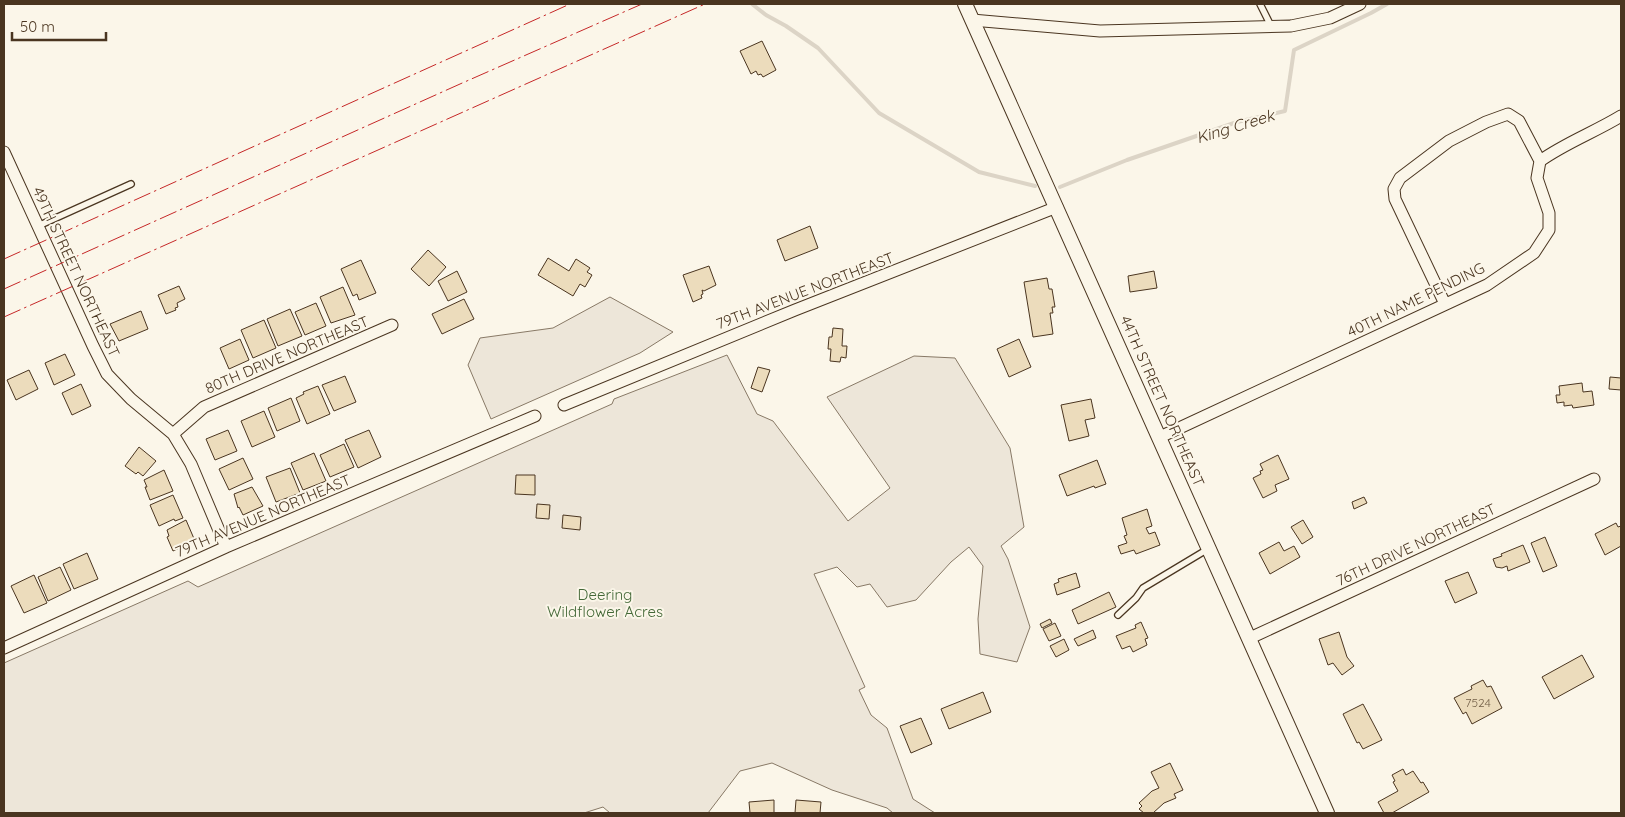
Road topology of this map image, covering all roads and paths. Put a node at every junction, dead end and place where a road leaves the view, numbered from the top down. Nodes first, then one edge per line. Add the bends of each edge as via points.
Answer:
1 (965, 4) edge
2 (1260, 4) edge
3 (1360, 4) edge
4 (972, 20) junction
5 (1272, 26) junction
6 (1621, 116) edge
7 (4, 152) edge
8 (1540, 161) junction
9 (131, 184) dead end
10 (1057, 207) junction
11 (38, 226) junction
12 (1445, 304) junction
13 (392, 326) dead end
14 (564, 405) dead end
15 (535, 416) dead end
16 (173, 434) junction
17 (1160, 436) junction
18 (1594, 479) dead end
19 (226, 547) junction
20 (1210, 548) junction
21 (1118, 615) dead end
22 (1250, 638) junction
23 (4, 648) edge
24 (1327, 813) edge

1 - 4 street, 44TH STREET NORTHEAST
2 - 5 lane
3 - 5 street via 1330,18 1291,26
4 - 5 street via 1100,31
4 - 10 street, 44TH STREET NORTHEAST
6 - 8 street
7 - 11 street, 49TH STREET NORTHEAST
8 - 12 street, 40TH NAME PENDING via 1537,178 1549,213 1550,230 1534,253 1487,285
8 - 12 street via 1520,121 1508,114 1449,141 1400,178 1394,189 1395,199
9 - 11 lane
10 - 14 street, 79TH AVENUE NORTHEAST
10 - 17 street, 44TH STREET NORTHEAST
11 - 16 street, 49TH STREET NORTHEAST via 107,374
12 - 17 street, 40TH NAME PENDING
13 - 16 street, 80TH DRIVE NORTHEAST via 204,407
15 - 19 street, 79TH AVENUE NORTHEAST
16 - 19 street, 49TH STREET NORTHEAST via 191,464
17 - 20 street, 44TH STREET NORTHEAST
18 - 22 street, 76TH DRIVE NORTHEAST
19 - 23 street, 79TH AVENUE NORTHEAST
20 - 21 lane via 1143,588
20 - 22 street, 44TH STREET NORTHEAST
22 - 24 street, 44TH STREET NORTHEAST

